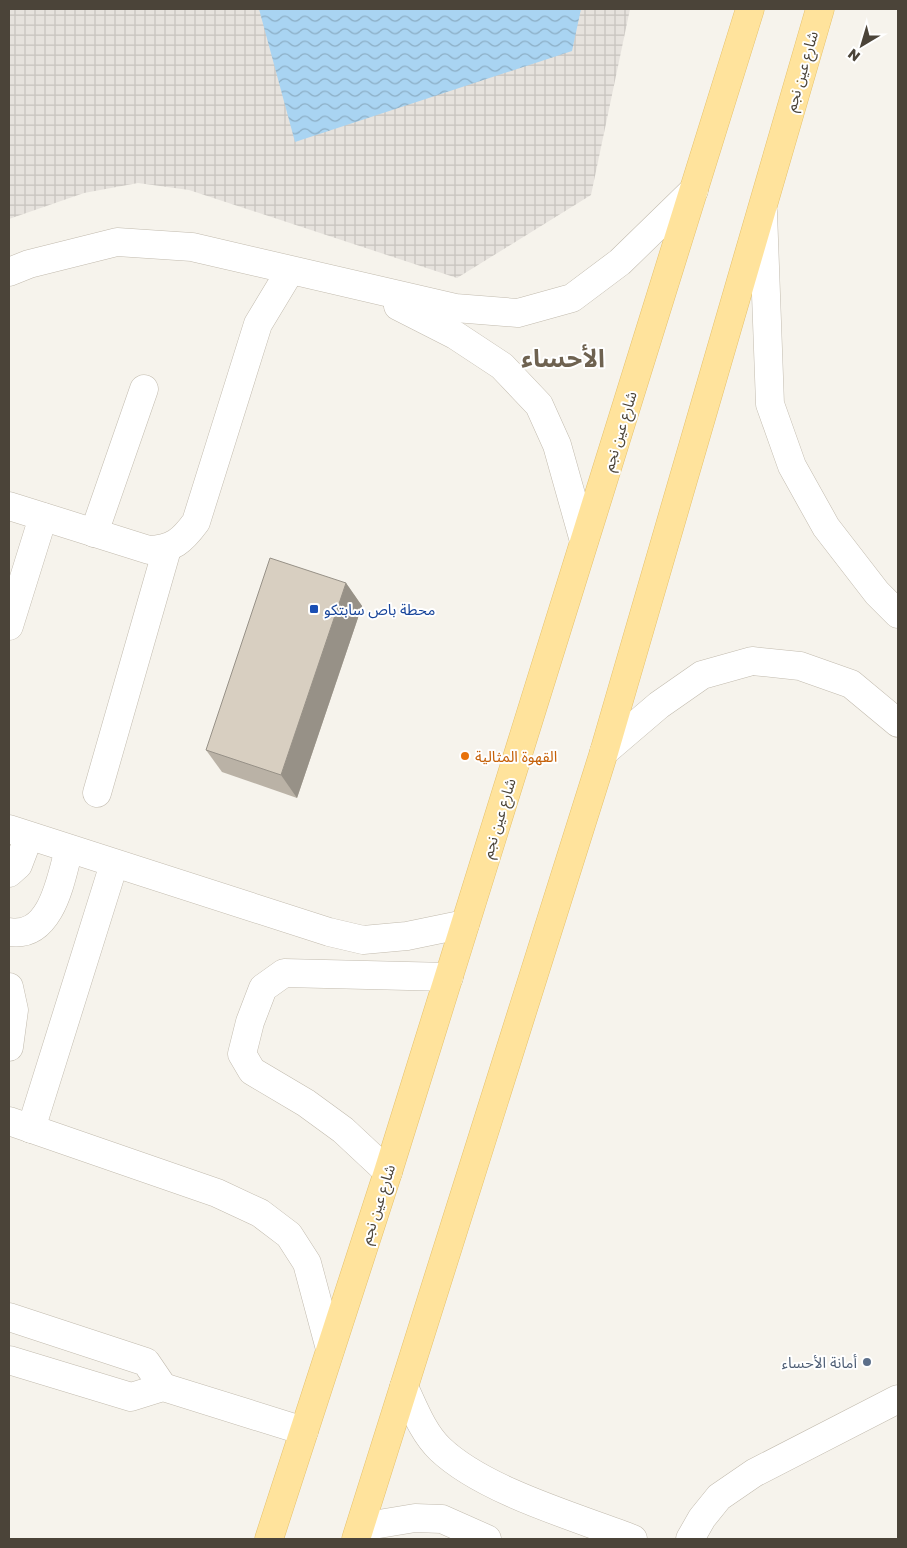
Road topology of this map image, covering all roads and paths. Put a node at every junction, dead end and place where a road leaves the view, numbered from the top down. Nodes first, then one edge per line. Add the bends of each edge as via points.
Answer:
1 (750, 9) edge
2 (820, 9) edge
3 (694, 190) junction
4 (763, 201) junction
5 (290, 271) junction
6 (9, 272) edge
7 (358, 287) junction
8 (144, 389) dead end
9 (9, 506) edge
10 (43, 517) junction
11 (94, 533) junction
12 (584, 541) junction
13 (167, 549) junction
14 (898, 614) edge
15 (9, 626) edge
16 (898, 723) edge
17 (604, 752) junction
18 (96, 793) dead end
19 (19, 832) edge
20 (68, 848) junction
21 (114, 864) junction
22 (9, 874) edge
23 (465, 924) junction
24 (9, 932) edge
25 (449, 977) junction
26 (9, 987) edge
27 (9, 1046) edge
28 (20, 1125) edge
29 (388, 1172) junction
30 (9, 1317) edge
31 (82, 1341) junction
32 (330, 1350) junction
33 (9, 1360) edge
34 (72, 1378) junction
35 (404, 1387) junction
36 (163, 1388) junction
37 (898, 1399) edge
38 (304, 1431) junction
39 (358, 1533) edge
40 (269, 1539) edge
41 (487, 1539) edge
42 (633, 1539) edge
43 (690, 1539) edge

1 - 3 main road, شارع عين نجم
2 - 4 main road, شارع عين نجم
3 - 7 street via 620,262 572,298 518,313 455,308
3 - 12 main road, شارع عين نجم
4 - 14 street via 770,404 792,466 826,528 877,593
4 - 17 main road, شارع عين نجم
5 - 6 street via 192,247 117,242
5 - 7 street
5 - 13 street via 258,324 196,522 186,536
7 - 12 street via 455,335 502,366 539,405 557,445
8 - 11 street
9 - 10 street
10 - 11 street
10 - 15 street
11 - 13 street via 149,550
12 - 23 main road, شارع عين نجم
13 - 18 street
16 - 17 street via 851,684 800,666 752,661 702,675 659,705
17 - 35 main road, شارع عين نجم
19 - 20 street
19 - 22 street via 18,865
20 - 21 street
20 - 24 street via 58,889 44,918 25,932
21 - 23 street via 363,940 407,936
21 - 28 street
23 - 25 main road, شارع عين نجم
25 - 29 main road, شارع عين نجم
25 - 29 street via 284,973 263,988 250,1022 242,1054 252,1071 306,1103 343,1130
26 - 27 street via 14,1010
28 - 32 street via 217,1193 260,1213 289,1235 307,1263
29 - 32 main road, شارع عين نجم
30 - 31 street
31 - 34 street
31 - 36 street via 146,1362
32 - 38 main road, شارع عين نجم
33 - 34 street
34 - 36 street via 131,1396
35 - 39 main road, شارع عين نجم
35 - 42 street via 428,1435 466,1468 517,1495
36 - 38 street
37 - 43 street via 754,1474 719,1497
38 - 40 main road, شارع عين نجم
39 - 41 street via 416,1518 442,1519

